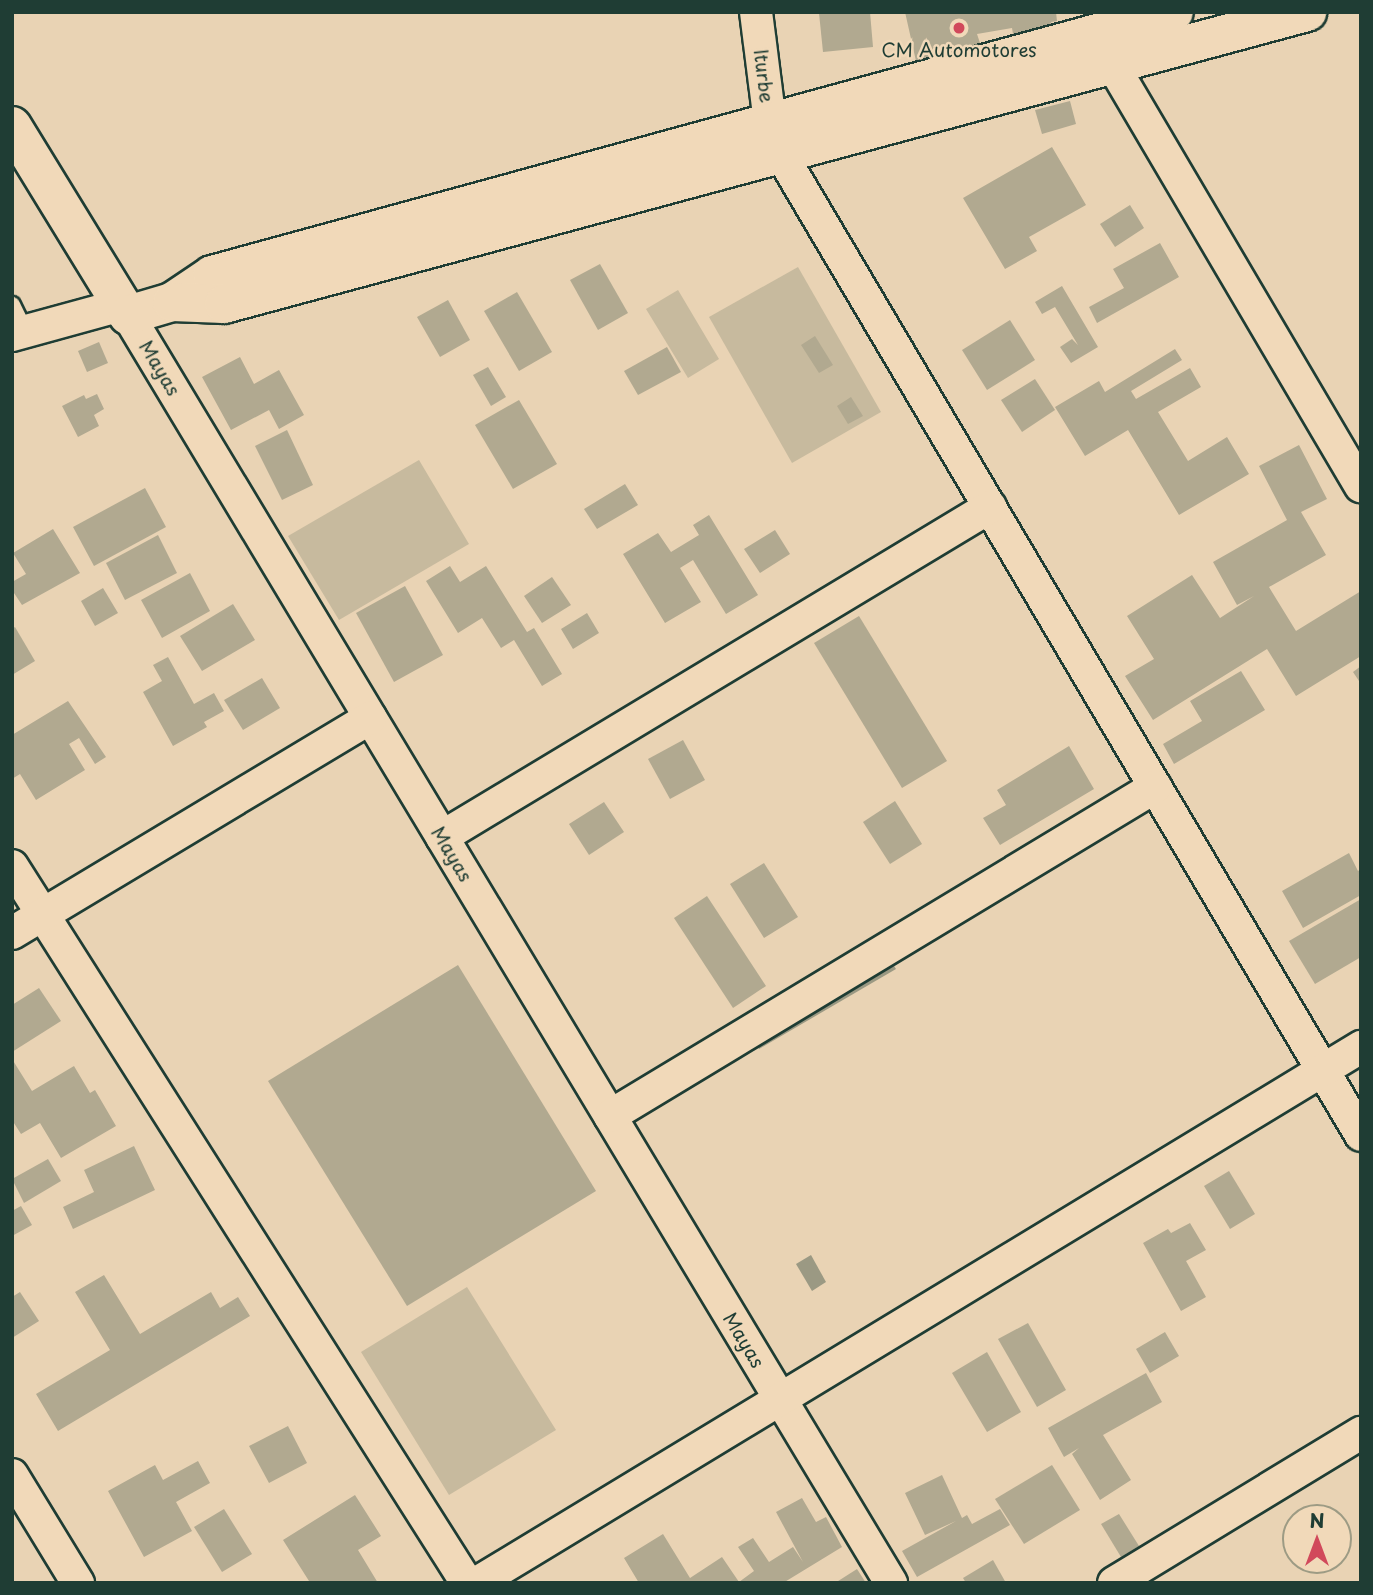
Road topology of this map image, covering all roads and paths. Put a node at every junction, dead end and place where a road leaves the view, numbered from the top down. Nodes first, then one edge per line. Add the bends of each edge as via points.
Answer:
1 (755, 12) edge
2 (1174, 12) edge
3 (1307, 12) edge
4 (1126, 39) edge
5 (774, 139) junction
6 (17, 146) edge
7 (125, 310) junction
8 (17, 324) edge
9 (1361, 486) edge
10 (990, 507) junction
11 (370, 718) junction
12 (1155, 787) junction
13 (442, 838) junction
14 (12, 866) edge
15 (43, 914) junction
16 (12, 933) edge
17 (1361, 1047) edge
18 (1322, 1070) junction
19 (610, 1116) junction
20 (1361, 1135) edge
21 (780, 1399) junction
22 (1361, 1433) edge
23 (12, 1475) edge
24 (78, 1583) edge
25 (467, 1583) edge
26 (477, 1583) edge
27 (891, 1583) edge
28 (1114, 1583) edge

1 - 5 street, Iturbe
2 - 4 street
3 - 4 street
4 - 5 street
4 - 9 street
5 - 7 street via 212,275 172,302
5 - 10 street
6 - 7 street, Mayas
7 - 8 street
7 - 11 street, Mayas
10 - 12 street
10 - 13 street
11 - 13 street, Mayas
11 - 15 street
12 - 18 street
12 - 19 street
13 - 19 street, Mayas
14 - 15 street
15 - 16 street
15 - 25 street
17 - 18 street
18 - 20 street
18 - 21 street
19 - 21 street, Mayas
21 - 26 street
21 - 27 street, Mayas
22 - 28 street
23 - 24 street

